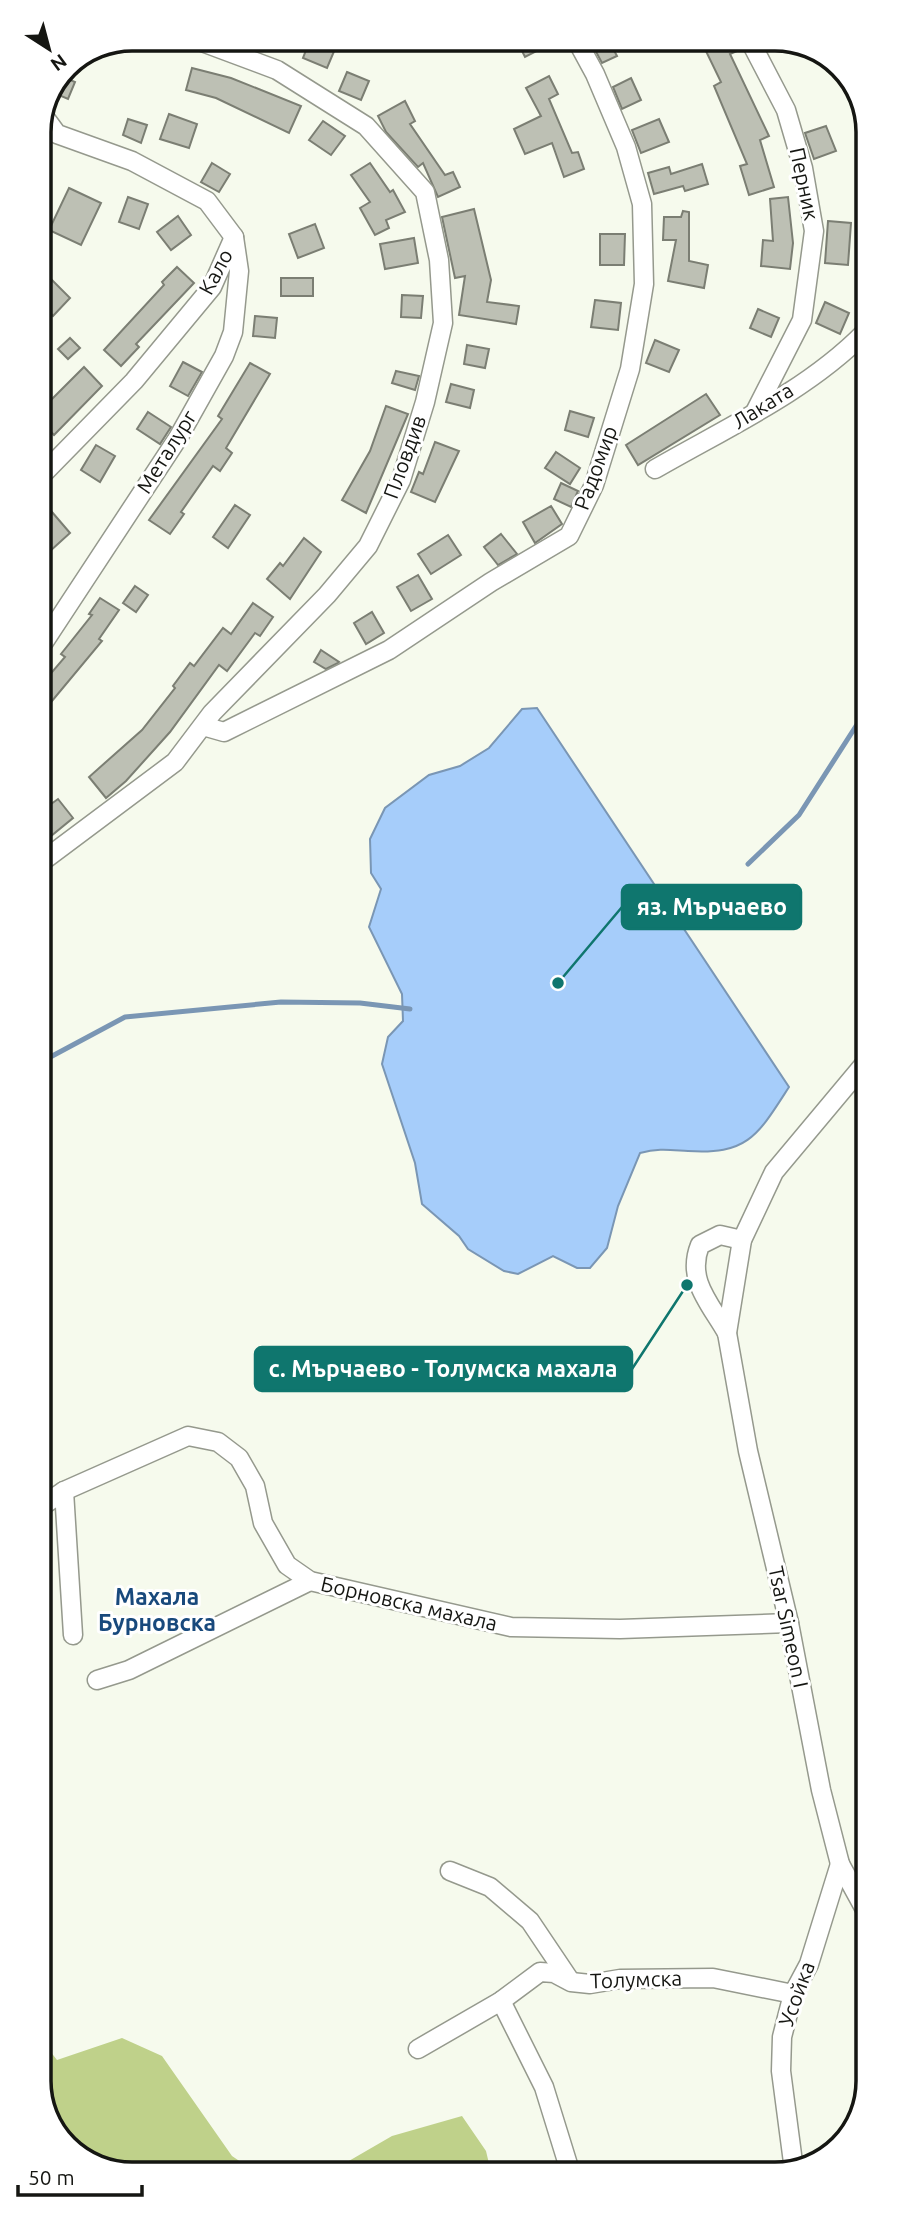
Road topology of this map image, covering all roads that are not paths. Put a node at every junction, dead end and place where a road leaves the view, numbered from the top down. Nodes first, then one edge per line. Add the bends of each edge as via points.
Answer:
1 (228, 51) edge
2 (583, 51) edge
3 (755, 51) edge
4 (51, 126) edge
5 (234, 237) junction
6 (856, 340) edge
7 (755, 412) junction
8 (51, 467) edge
9 (655, 469) dead end
10 (51, 631) edge
11 (203, 726) junction
12 (51, 855) edge
13 (856, 1074) edge
14 (742, 1240) junction
15 (727, 1333) junction
16 (64, 1491) junction
17 (51, 1500) edge
18 (310, 1581) junction
19 (789, 1623) junction
20 (73, 1635) dead end
21 (97, 1680) dead end
22 (840, 1864) junction
23 (450, 1871) dead end
24 (856, 1893) edge
25 (571, 1982) junction
26 (793, 1994) junction
27 (502, 2001) junction
28 (418, 2049) dead end
29 (793, 2160) edge
30 (567, 2162) edge

1 - 11 street, Пловдив via 277,70 366,126 425,192 439,260 443,323 401,480 368,546
2 - 11 street, Радомир via 626,147 639,192 644,284 630,369 594,485 569,536 389,650 324,684 223,732
3 - 7 street, Перник via 786,110 814,231 802,320
4 - 5 street, Кало via 57,134 132,162 207,201
5 - 8 street, Кало via 212,287 134,381
5 - 10 street, Металург via 238,303 224,356 178,438
6 - 7 street, Лаката via 840,357
7 - 9 street, Лаката
11 - 12 street, Пловдив via 175,762
13 - 14 street via 774,1172
14 - 15 street
14 - 15 street via 720,1235 700,1245 693,1262 696,1279
15 - 19 street, Tsar Simeon I via 748,1451
16 - 17 street, Борновска махала
16 - 18 street, Борновска махала via 188,1436 218,1442 239,1458 255,1486 263,1523 287,1565
16 - 20 street
18 - 19 street, Борновска махала via 511,1627 620,1629
18 - 21 street via 130,1670
19 - 22 street, Tsar Simeon I
22 - 24 street, Tsar Simeon I
22 - 26 street, Усойка via 809,1965
23 - 25 street via 490,1887 530,1921
25 - 26 street, Толумска via 713,1978
25 - 27 street, Толумска via 540,1972
26 - 29 street, Усойка via 782,2038 781,2071
27 - 28 street, Толумска
27 - 30 street via 544,2087

